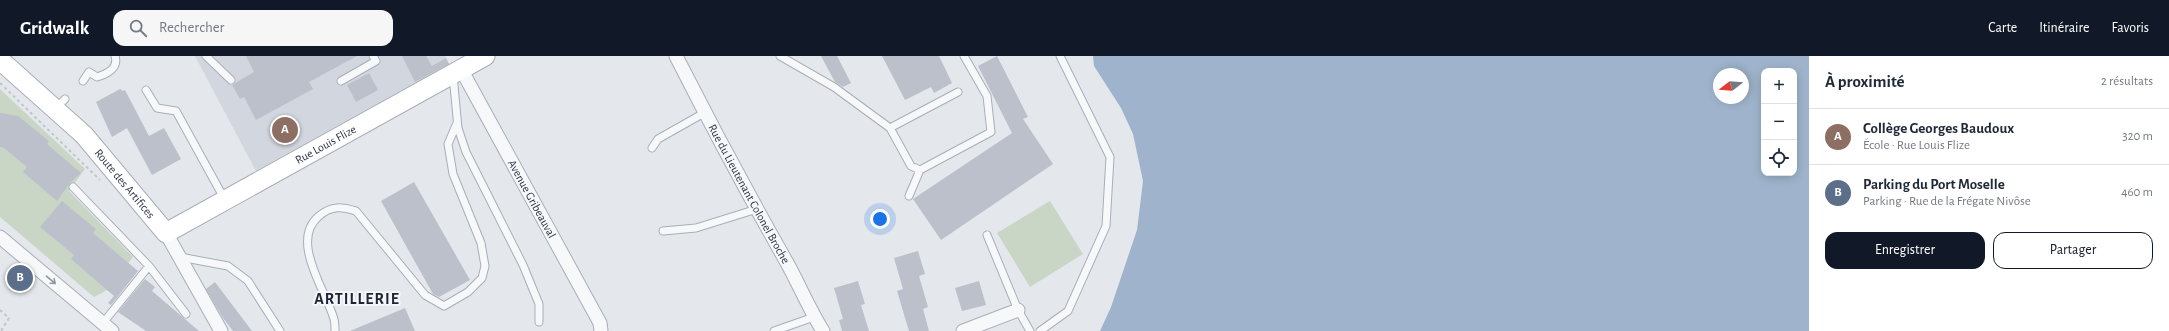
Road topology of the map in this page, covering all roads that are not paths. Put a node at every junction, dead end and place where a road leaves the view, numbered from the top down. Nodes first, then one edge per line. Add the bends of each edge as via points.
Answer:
1 (115, 56) edge
2 (206, 56) edge
3 (373, 56) edge
4 (676, 56) edge
5 (780, 56) edge
6 (964, 56) edge
7 (1060, 56) edge
8 (0, 60) edge
9 (466, 64) edge
10 (231, 80) dead end
11 (83, 81) dead end
12 (341, 81) dead end
13 (146, 90) dead end
14 (958, 92) dead end
15 (704, 113) junction
16 (457, 123) junction
17 (890, 128) junction
18 (652, 148) dead end
19 (920, 170) junction
20 (73, 187) dead end
21 (909, 196) dead end
22 (225, 200) junction
23 (757, 209) junction
24 (663, 230) dead end
25 (166, 233) junction
26 (987, 235) dead end
27 (0, 237) edge
28 (180, 257) junction
29 (149, 266) junction
30 (1018, 310) junction
31 (186, 314) dead end
32 (814, 317) junction
33 (539, 322) dead end
34 (107, 327) edge
35 (221, 331) edge
36 (280, 331) edge
37 (335, 331) edge
38 (601, 331) edge
39 (774, 331) edge
40 (824, 331) edge
41 (963, 331) edge
42 (1030, 331) edge
43 (1040, 331) edge

1 - 11 lane via 114,67 108,74 97,77 89,72
2 - 10 lane
3 - 12 lane via 376,61
4 - 15 street, Rue du Lieutenant Colonel Broche
5 - 17 lane via 834,87
6 - 19 lane via 987,96 991,132
7 - 43 lane via 1110,157 1106,226 1068,312
8 - 25 street, Route des Artifices via 60,104
9 - 16 lane
9 - 22 street, Rue Louis Flize
9 - 38 street, Avenue Gribeauval via 600,323
13 - 22 lane via 157,108 176,111
14 - 17 lane
15 - 18 lane via 658,139
15 - 23 street, Rue du Lieutenant Colonel Broche
16 - 33 lane via 466,152 524,265 539,304
16 - 37 lane via 448,144 453,174 481,243 485,266 482,278 468,292 444,306 425,295 356,211 340,206 326,210 312,222 307,237 311,263 333,316
17 - 19 lane via 911,166
19 - 21 lane
20 - 29 lane
22 - 25 street, Rue Louis Flize
23 - 24 lane via 696,228
23 - 32 street, Rue du Lieutenant Colonel Broche
25 - 28 street, Route des Artifices
26 - 30 lane
27 -> 34 street
28 - 35 street, Route des Artifices
28 - 36 lane via 228,266 248,281
29 - 31 lane
29 - 34 lane
30 - 41 street
30 - 42 lane
32 - 39 lane
32 - 40 street, Rue du Lieutenant Colonel Broche

